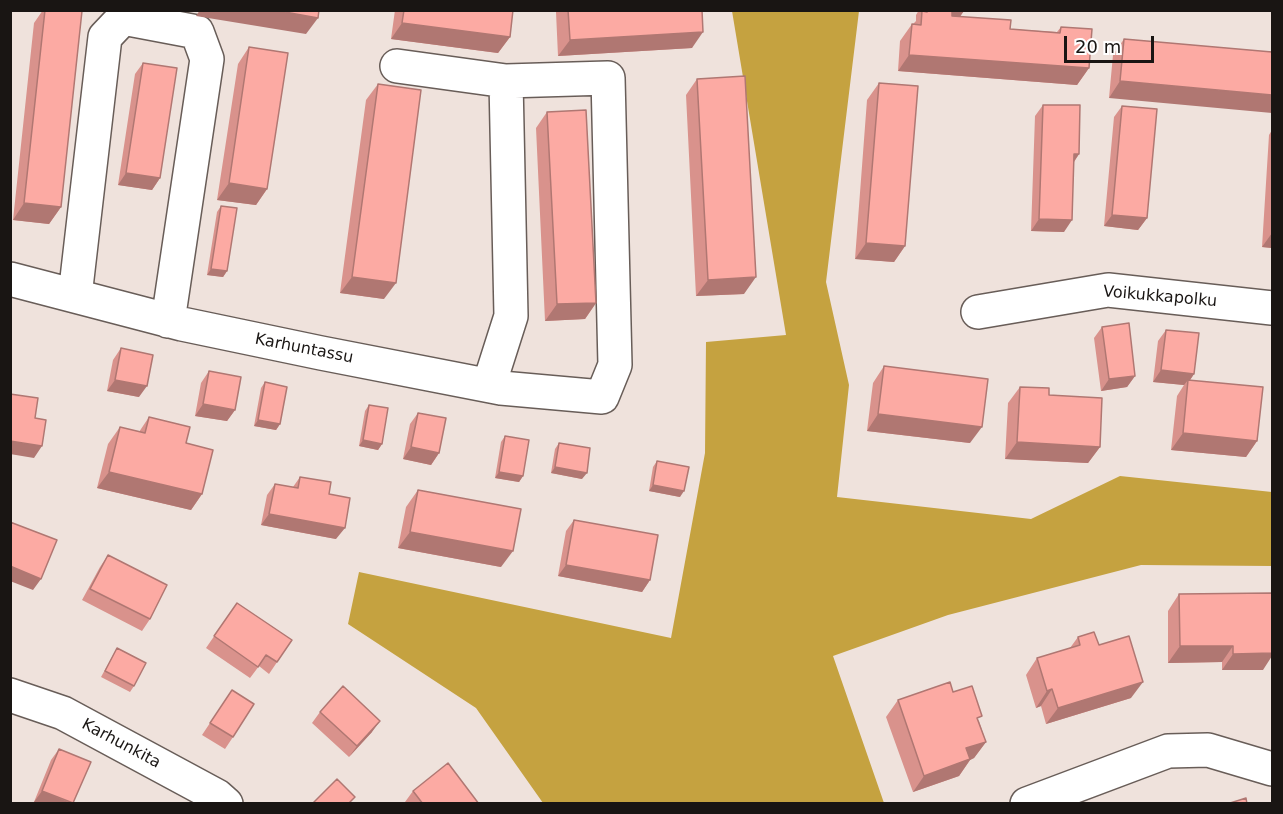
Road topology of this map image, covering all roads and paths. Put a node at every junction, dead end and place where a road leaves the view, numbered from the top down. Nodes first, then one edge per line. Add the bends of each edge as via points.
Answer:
1 (397, 66) dead end
2 (506, 81) junction
3 (10, 279) edge
4 (75, 296) junction
5 (1272, 308) edge
6 (978, 312) dead end
7 (168, 321) junction
8 (489, 385) junction
9 (10, 695) edge
10 (1272, 769) edge
11 (226, 804) edge
12 (1026, 804) edge

1 - 2 street
2 - 8 street via 511,316
2 - 8 street, Karhuntassu via 609,78 615,364 602,397
3 - 4 street, Karhuntassu
4 - 7 street, Karhuntassu
4 - 7 street via 105,37 123,18 197,32 207,59
5 - 6 street, Voikukkapolku via 1108,290
7 - 8 street, Karhuntassu
9 - 11 street, Karhunkita via 63,713
10 - 12 street via 1208,750 1168,751

